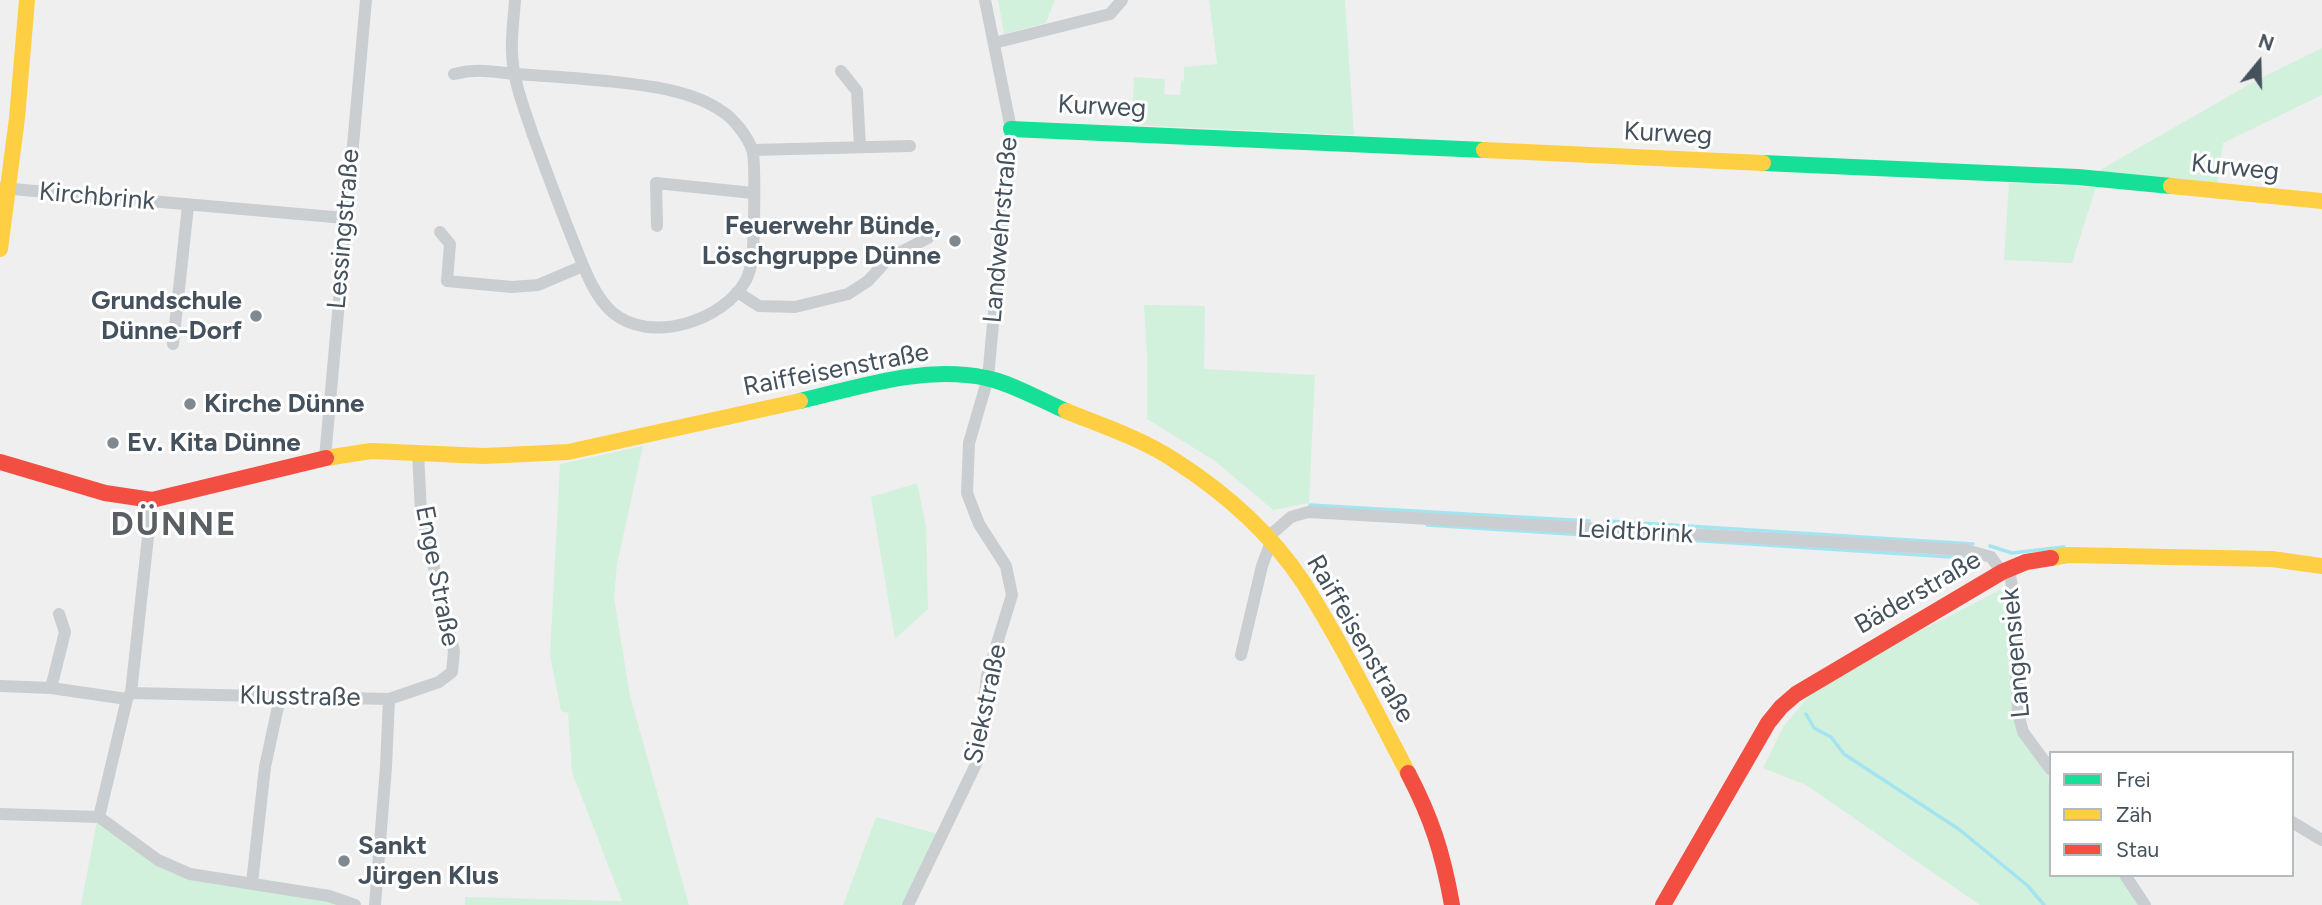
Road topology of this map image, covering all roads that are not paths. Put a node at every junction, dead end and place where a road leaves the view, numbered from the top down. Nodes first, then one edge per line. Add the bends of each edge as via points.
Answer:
1 (27, 0) edge
2 (366, 0) edge
3 (515, 0) edge
4 (985, 0) edge
5 (1122, 0) edge
6 (993, 43) junction
7 (841, 71) dead end
8 (454, 74) dead end
9 (515, 74) junction
10 (1011, 129) junction
11 (910, 146) dead end
12 (860, 147) junction
13 (753, 150) junction
14 (4, 188) edge
15 (753, 193) junction
16 (2322, 201) edge
17 (188, 206) junction
18 (345, 218) junction
19 (657, 226) dead end
20 (440, 232) dead end
21 (929, 238) dead end
22 (0, 249) edge
23 (583, 266) junction
24 (737, 292) junction
25 (173, 344) dead end
26 (988, 378) junction
27 (418, 452) junction
28 (325, 458) junction
29 (3, 461) edge
30 (152, 500) junction
31 (1269, 540) junction
32 (2322, 566) edge
33 (2005, 571) junction
34 (60, 614) dead end
35 (1241, 655) dead end
36 (0, 686) edge
37 (51, 688) junction
38 (129, 696) junction
39 (280, 697) junction
40 (388, 699) junction
41 (2049, 767) edge
42 (0, 814) edge
43 (99, 817) junction
44 (2294, 823) edge
45 (2322, 840) edge
46 (2126, 877) edge
47 (252, 883) junction
48 (355, 905) edge
49 (375, 905) edge
50 (908, 905) edge
51 (1452, 905) edge
52 (1662, 905) edge
53 (2145, 905) edge

1 - 14 street via 17,118
2 - 18 street, Lessingstraße
3 - 9 street
4 - 6 street, Landwehrstraße
5 - 6 street via 1110,15
6 - 10 street, Landwehrstraße
7 - 12 street via 857,91
8 - 9 street via 473,69
9 - 13 street via 642,85 682,94 724,112
9 - 23 street
10 - 16 street, Kurweg via 2078,177
10 - 26 street, Landwehrstraße
11 - 12 street
12 - 13 street
13 - 15 street
14 - 17 street, Kirchbrink
14 - 22 street
15 - 19 street via 656,183
15 - 24 street via 752,261
17 - 18 street, Kirchbrink
17 - 25 street, Kirchbrink
18 - 28 street, Lessingstraße
20 - 23 street via 450,244 447,281 538,285
21 - 24 street via 889,258 869,281 848,294 796,307 759,306
23 - 24 street via 597,295 613,313 656,328 679,327 706,316
26 - 27 street, Raiffeisenstraße via 944,373 910,376 568,452 484,456
26 - 31 street, Raiffeisenstraße via 1176,461 1236,505
26 - 50 street, Siekstraße via 969,443 967,493 979,524 1006,566 1012,595 987,676 977,762
27 - 28 street, Raiffeisenstraße via 371,451
27 - 40 street, Enge Straße via 421,513 454,651 453,672 439,682
28 - 30 street, Raiffeisenstraße
29 - 30 street, Raiffeisenstraße via 104,493
30 - 38 street
31 - 33 street, Leidtbrink via 1291,517 1308,512 1966,550 1991,557
31 - 35 street
31 - 51 street, Raiffeisenstraße via 1330,627 1426,807 1447,870
32 - 33 street, Bäderstraße via 2272,559 2068,555
33 - 41 street, Langensiek via 2014,598 2018,713 2023,732
33 - 52 street, Bäderstraße via 1821,678 1782,707 1768,723
34 - 37 street via 65,632
36 - 37 street, Klusstraße
37 - 38 street, Klusstraße
38 - 39 street, Klusstraße
38 - 43 street
39 - 40 street, Klusstraße
39 - 47 street via 265,767
40 - 49 street, Klusstraße
42 - 43 street
43 - 47 street via 158,860 190,874
44 - 45 street
46 - 53 street
47 - 48 street

